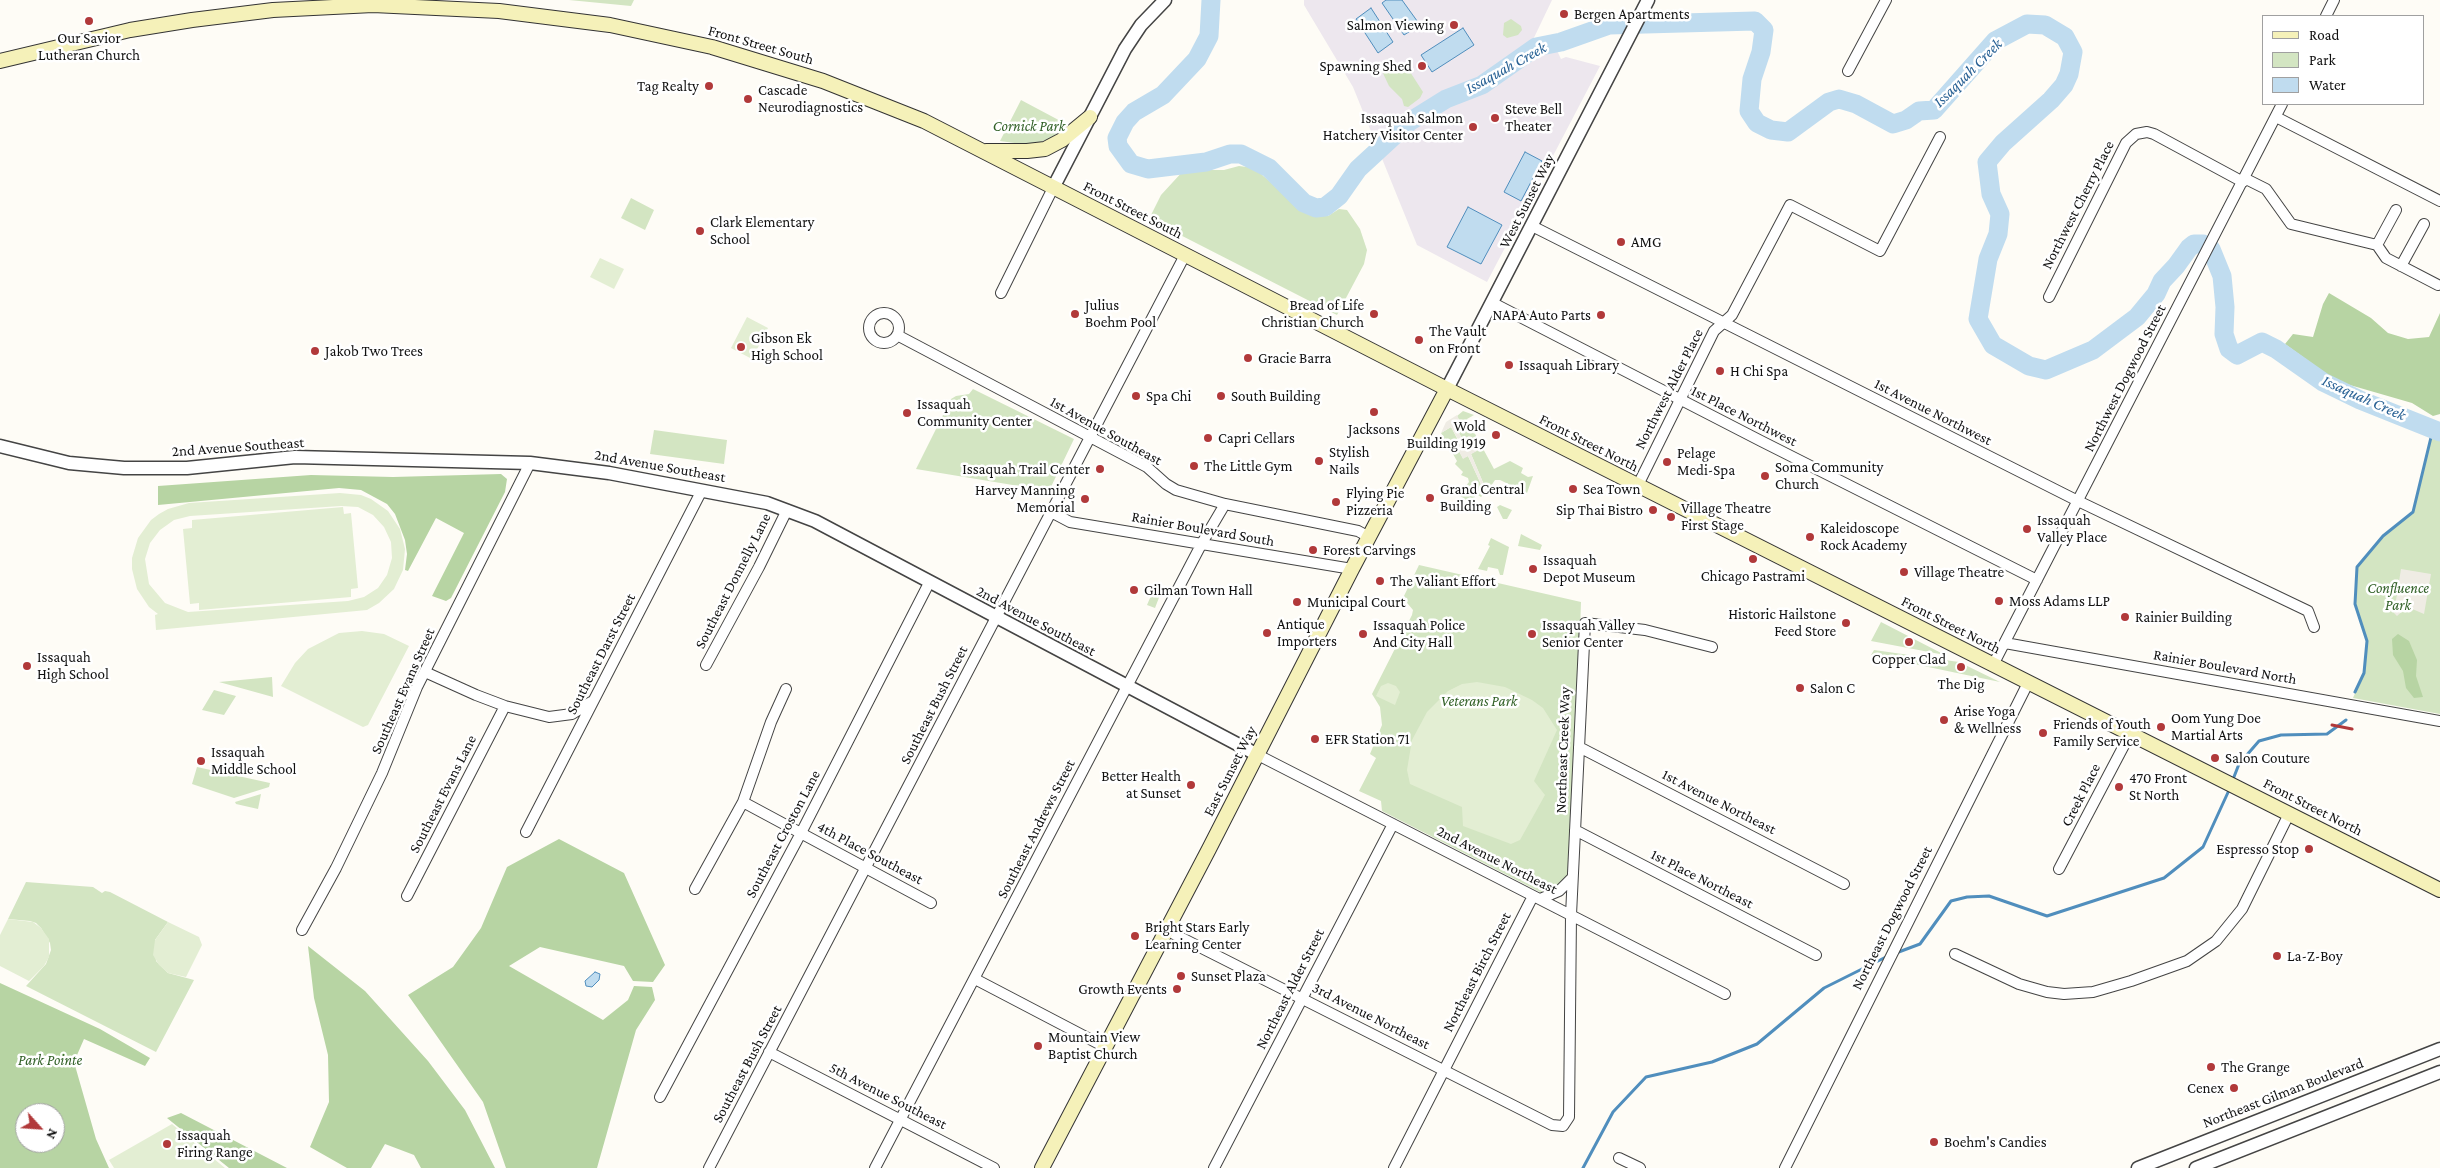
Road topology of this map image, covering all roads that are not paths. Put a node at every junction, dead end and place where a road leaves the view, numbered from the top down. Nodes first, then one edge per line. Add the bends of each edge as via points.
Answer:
1 (1165, 0) edge
2 (1886, 0) edge
3 (2334, 0) edge
4 (1645, 6) edge
5 (2326, 15) edge
6 (0, 62) edge
7 (1848, 71) dead end
8 (2282, 105) edge
9 (1090, 117) junction
10 (2276, 117) junction
11 (1940, 137) dead end
12 (982, 151) junction
13 (2244, 180) junction
14 (1053, 188) junction
15 (2440, 201) edge
16 (2396, 210) dead end
17 (2424, 224) dead end
18 (1532, 226) junction
19 (2377, 245) junction
20 (1185, 255) junction
21 (2401, 266) junction
22 (2438, 285) dead end
23 (1001, 293) dead end
24 (2049, 297) dead end
25 (1493, 303) junction
26 (1722, 324) junction
27 (897, 336) dead end
28 (1447, 389) junction
29 (1679, 400) junction
30 (1090, 438) junction
31 (0, 446) edge
32 (530, 463) junction
33 (1638, 485) junction
34 (702, 490) junction
35 (2078, 501) junction
36 (1225, 504) junction
37 (787, 510) junction
38 (1051, 512) junction
39 (1369, 536) junction
40 (1202, 543) junction
41 (1352, 569) junction
42 (2038, 580) junction
43 (929, 583) junction
44 (996, 618) junction
45 (2314, 627) dead end
46 (2005, 642) junction
47 (1712, 647) dead end
48 (1993, 665) junction
49 (706, 666) dead end
50 (425, 672) junction
51 (2028, 683) junction
52 (1127, 687) junction
53 (786, 689) dead end
54 (598, 692) junction
55 (506, 706) junction
56 (2440, 720) edge
57 (2130, 734) junction
58 (1579, 747) junction
59 (1256, 754) junction
60 (743, 802) junction
61 (2289, 814) junction
62 (1393, 824) junction
63 (1575, 830) junction
64 (526, 832) dead end
65 (801, 833) junction
66 (866, 867) junction
67 (2059, 869) dead end
68 (1572, 878) junction
69 (1844, 884) dead end
70 (695, 889) dead end
71 (2440, 890) edge
72 (407, 896) dead end
73 (1537, 898) junction
74 (931, 903) dead end
75 (1571, 915) junction
76 (302, 930) dead end
77 (1166, 930) junction
78 (1955, 954) dead end
79 (1816, 955) dead end
80 (974, 979) junction
81 (1725, 994) dead end
82 (1302, 998) junction
83 (1105, 1047) junction
84 (2440, 1049) edge
85 (769, 1052) junction
86 (1444, 1070) junction
87 (2440, 1072) edge
88 (660, 1097) dead end
89 (2314, 1098) junction
90 (2322, 1118) junction
91 (901, 1119) junction
92 (1563, 1126) joint
93 (1619, 1158) dead end
94 (709, 1168) edge
95 (875, 1168) edge
96 (994, 1168) edge
97 (1042, 1168) edge
98 (1214, 1168) edge
99 (1394, 1168) edge
100 (1640, 1168) edge
101 (1785, 1168) edge
102 (2138, 1168) edge
103 (2196, 1168) edge

1 - 9 street via 1125,48
2 - 7 street
3 - 5 street
4 - 18 street, West Sunset Way
6 - 12 main road, Front Street South via 130,30 273,10 373,5 500,11 560,17 654,33 767,63 895,108
8 - 10 street, Northwest Dogwood Street
9 - 12 main road via 1062,140 1045,149
9 - 14 street
10 - 13 street, Northwest Dogwood Street
10 - 15 street
11 - 26 street, Northwest Alder Place via 1880,252 1790,206 1732,315
12 - 14 main road, Front Street South
13 - 19 street via 2266,189 2291,224
13 - 24 street, Northwest Cherry Place via 2154,134 2141,132 2130,137
13 - 35 street, Northwest Dogwood Street
14 - 20 main road, Front Street South
14 - 23 street
16 - 19 street
17 - 21 street
18 - 25 street, West Sunset Way
18 - 26 street, 1st Avenue Northwest
19 - 21 street via 2386,258
20 - 28 main road, Front Street South
20 - 30 street, Southeast Bush Street
21 - 22 street
25 - 28 street, West Sunset Way
25 - 29 street, 1st Place Northwest
26 - 29 street, Northwest Alder Place via 1714,331
26 - 35 street, 1st Avenue Northwest
27 - 30 street, 1st Avenue Southeast
28 - 33 main road, Front Street North
28 - 39 main road, East Sunset Way
29 - 33 street, Northwest Alder Place
29 - 42 street, 1st Place Northwest
30 - 36 street, 1st Avenue Southeast via 1152,470 1176,490
30 - 38 street, Southeast Bush Street
31 - 32 street, 2nd Avenue Southeast via 77,464 124,468 187,468 294,457
32 - 34 street, 2nd Avenue Southeast
32 - 50 street, Southeast Evans Street
33 - 48 main road, Front Street North
34 - 37 street, 2nd Avenue Southeast
34 - 54 street, Southeast Darst Street
35 - 42 street, Northwest Dogwood Street
35 - 45 street, 1st Avenue Northwest via 2308,611
36 - 39 street, 1st Avenue Southeast
36 - 40 street, Southeast Andrews Street
37 - 43 street, 2nd Avenue Southeast
37 - 49 street, Southeast Donnelly Lane
38 - 40 street, Rainier Boulevard South via 1070,522
38 - 44 street, Southeast Bush Street
39 - 41 main road, East Sunset Way
40 - 41 street, Rainier Boulevard South
40 - 52 street, Southeast Andrews Street
41 - 59 main road, East Sunset Way
42 - 46 street, Northwest Dogwood Street
43 - 44 street, 2nd Avenue Southeast
43 - 65 street, Southeast Croston Lane
44 - 52 street, 2nd Avenue Southeast
44 - 66 street, Southeast Bush Street
46 - 48 street, Northwest Dogwood Street
46 - 56 street, Rainier Boulevard North
47 - 58 street, Northeast Creek Way via 1620,625 1585,623
48 - 51 main road, Front Street North
50 - 55 street
50 - 76 street, Southeast Evans Street via 382,773
51 - 57 main road, Front Street North
51 - 101 street, Northeast Dogwood Street
52 - 59 street, 2nd Avenue Southeast
52 - 80 street, Southeast Andrews Street
53 - 60 street
54 - 55 street via 584,708 560,717
54 - 64 street, Southeast Darst Street
55 - 72 street, Southeast Evans Lane
57 - 61 main road, Front Street North
57 - 67 street, Creek Place
58 - 63 street, Northeast Creek Way
58 - 69 street, 1st Avenue Northeast
59 - 62 street, 2nd Avenue Northeast
59 - 77 main road, East Sunset Way
60 - 65 street, 4th Place Southeast
60 - 70 street
61 - 71 main road, Front Street North
61 - 78 street via 2250,896 2238,914 2216,941 2187,960 2093,992 2064,994 2019,984
62 - 73 street, 2nd Avenue Northeast
62 - 82 street, Northeast Alder Street
63 - 68 street, Northeast Creek Way
63 - 79 street, 1st Place Northeast
65 - 66 street, 4th Place Southeast
65 - 88 street, Southeast Croston Lane
66 - 74 street, 4th Place Southeast
66 - 85 street, Southeast Bush Street
68 - 73 street via 1559,891
68 - 75 street, Northeast Creek Way
73 - 75 street, 2nd Avenue Northeast
73 - 86 street, Northeast Birch Street
75 - 81 street, 2nd Avenue Northeast
75 - 92 street, Northeast Creek Way via 1569,1117
77 - 82 street, 3rd Avenue Northeast
77 - 83 main road, East Sunset Way
80 - 83 street
80 - 91 street, Southeast Andrews Street
82 - 86 street, 3rd Avenue Northeast
82 - 98 street, Northeast Alder Street
83 - 97 main road, East Sunset Way
84 - 89 street, Northeast Gilman Boulevard
85 - 91 street, 5th Avenue Southeast
85 - 94 street, Southeast Bush Street
86 - 92 street, 3rd Avenue Northeast via 1552,1125
86 - 99 street, Northeast Birch Street
87 - 90 street
89 - 90 street
89 - 102 street, Northeast Gilman Boulevard
90 - 103 street
91 - 95 street, Southeast Andrews Street
91 - 96 street, 5th Avenue Southeast
93 - 100 street

